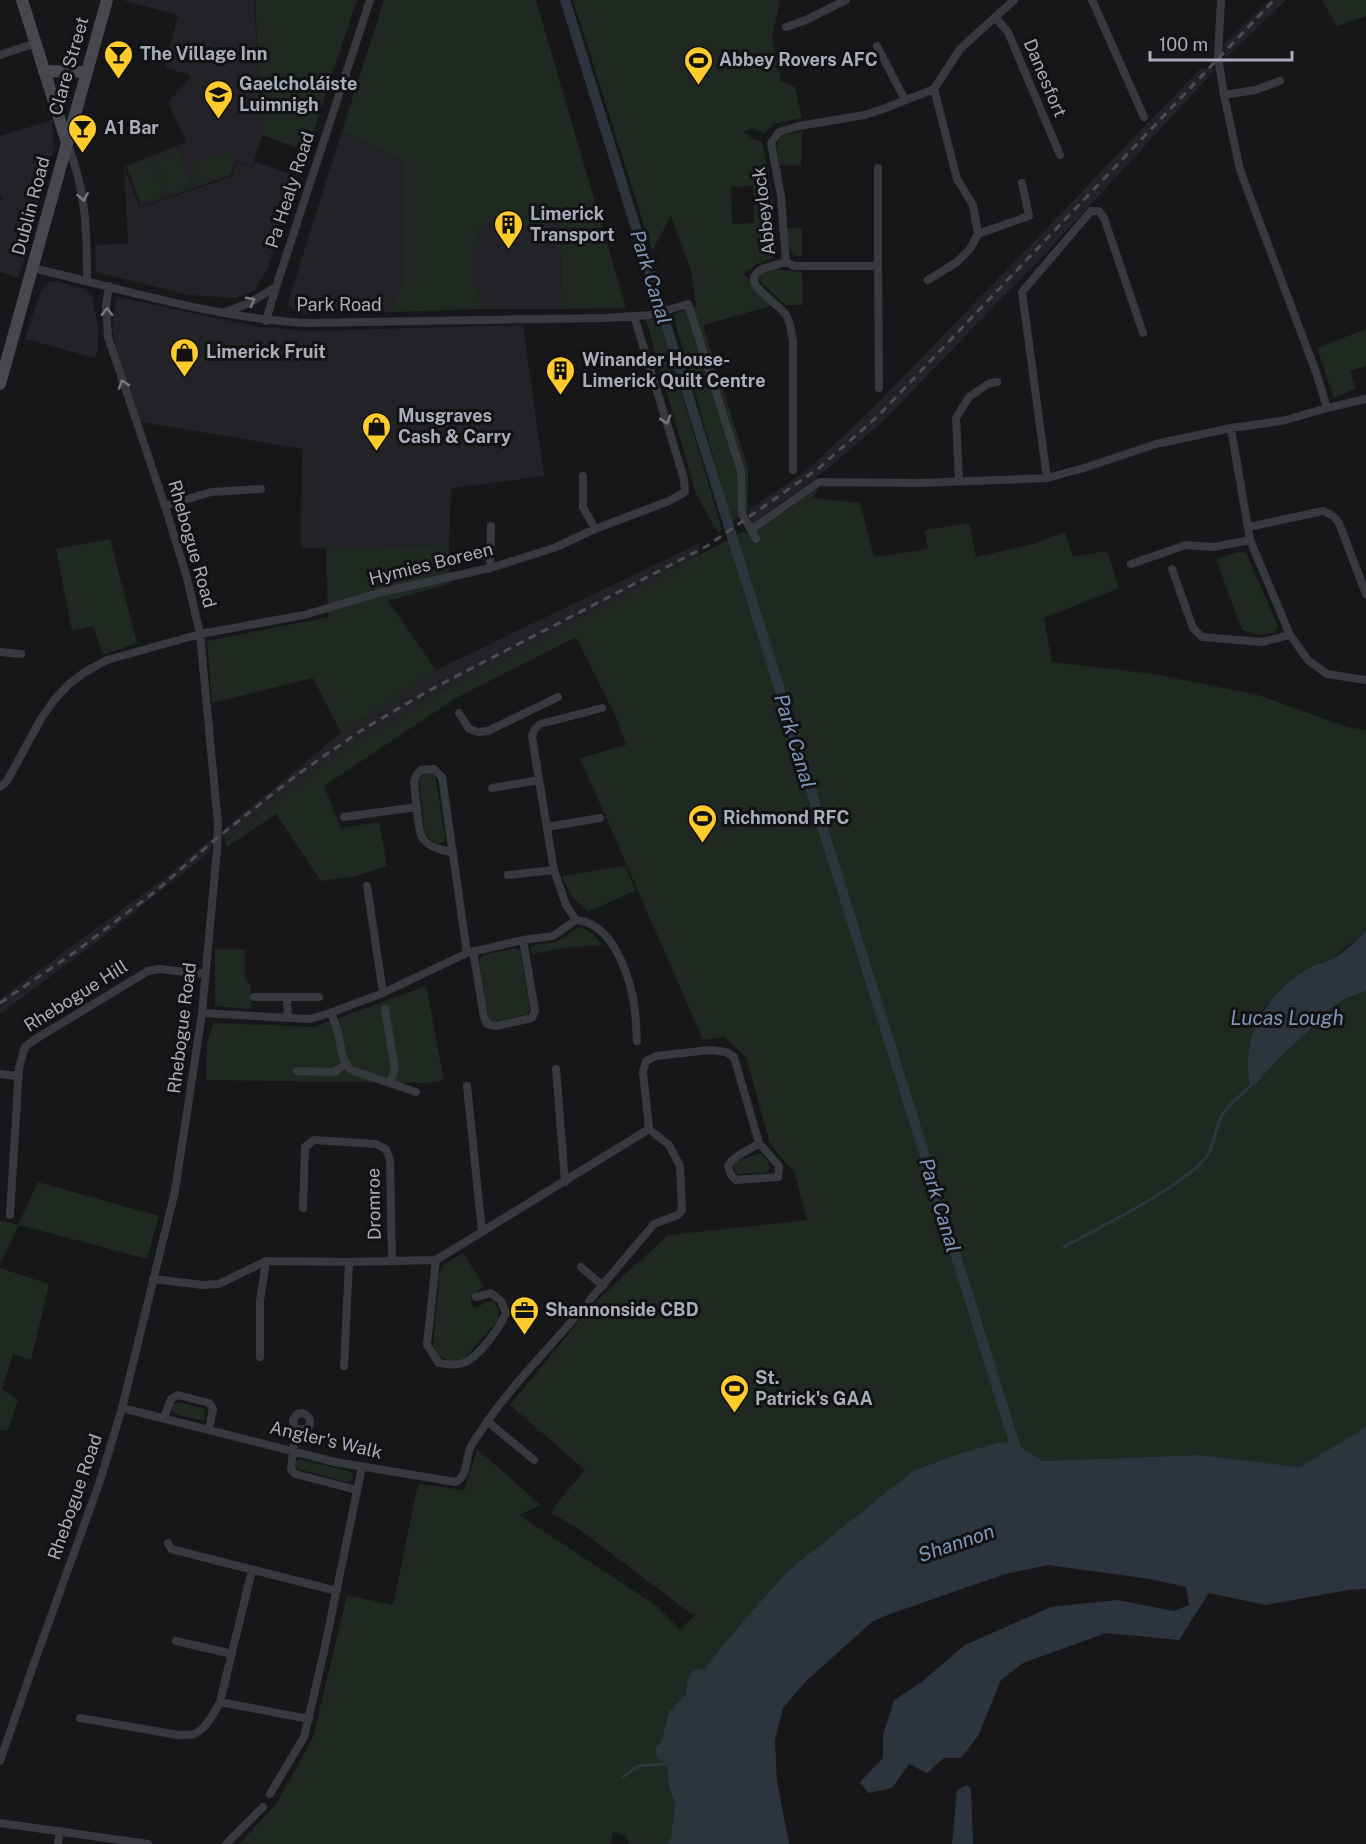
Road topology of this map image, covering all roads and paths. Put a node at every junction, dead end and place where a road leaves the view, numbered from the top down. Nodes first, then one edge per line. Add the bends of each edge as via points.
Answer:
1 (22, 0) edge
2 (107, 0) edge
3 (370, 0) edge
4 (846, 0) edge
5 (1014, 0) edge
6 (1092, 0) edge
7 (1221, 0) edge
8 (995, 17) junction
9 (786, 27) dead end
10 (36, 43) junction
11 (877, 46) dead end
12 (0, 55) edge
13 (44, 71) junction
14 (86, 72) junction
15 (1280, 81) dead end
16 (934, 89) junction
17 (1224, 95) junction
18 (905, 100) junction
19 (1144, 117) dead end
20 (67, 141) junction
21 (1060, 155) dead end
22 (878, 168) dead end
23 (1022, 183) dead end
24 (978, 234) junction
25 (786, 262) junction
26 (878, 266) junction
27 (33, 267) junction
28 (87, 280) junction
29 (928, 280) dead end
30 (109, 286) junction
31 (276, 287) junction
32 (226, 312) junction
33 (634, 316) junction
34 (266, 321) junction
35 (1143, 333) dead end
36 (997, 382) dead end
37 (0, 384) edge
38 (879, 388) dead end
39 (1366, 399) edge
40 (1328, 408) junction
41 (1231, 428) junction
42 (793, 470) dead end
43 (583, 476) dead end
44 (1047, 478) junction
45 (959, 480) junction
46 (261, 489) dead end
47 (165, 506) junction
48 (491, 526) dead end
49 (750, 527) junction
50 (1249, 527) junction
51 (595, 529) junction
52 (756, 539) dead end
53 (1250, 540) junction
54 (1131, 564) dead end
55 (490, 568) junction
56 (1172, 569) dead end
57 (1366, 594) edge
58 (200, 634) junction
59 (1290, 635) junction
60 (0, 652) edge
61 (21, 654) dead end
62 (1366, 680) edge
63 (558, 697) dead end
64 (602, 708) dead end
65 (533, 709) junction
66 (459, 713) dead end
67 (540, 724) junction
68 (539, 780) junction
69 (0, 787) edge
70 (492, 788) dead end
71 (417, 807) junction
72 (344, 817) dead end
73 (600, 818) dead end
74 (547, 827) junction
75 (453, 852) junction
76 (554, 870) junction
77 (508, 875) dead end
78 (367, 886) dead end
79 (576, 920) junction
80 (523, 940) junction
81 (470, 952) junction
82 (205, 974) junction
83 (383, 993) junction
84 (254, 997) dead end
85 (287, 997) junction
86 (319, 997) dead end
87 (385, 1009) dead end
88 (202, 1013) junction
89 (331, 1013) junction
90 (288, 1018) junction
91 (637, 1041) dead end
92 (345, 1064) junction
93 (556, 1069) dead end
94 (297, 1071) dead end
95 (0, 1074) edge
96 (18, 1076) junction
97 (390, 1083) junction
98 (467, 1086) dead end
99 (416, 1092) dead end
100 (649, 1129) junction
101 (759, 1143) junction
102 (565, 1182) junction
103 (303, 1208) dead end
104 (10, 1215) dead end
105 (482, 1232) junction
106 (392, 1260) junction
107 (436, 1260) junction
108 (266, 1261) junction
109 (349, 1262) junction
110 (581, 1267) dead end
111 (153, 1279) junction
112 (603, 1286) junction
113 (476, 1297) dead end
114 (590, 1301) dead end
115 (577, 1315) dead end
116 (260, 1357) dead end
117 (344, 1366) dead end
118 (122, 1407) junction
119 (164, 1418) junction
120 (487, 1421) junction
121 (209, 1430) junction
122 (298, 1430) dead end
123 (293, 1450) junction
124 (534, 1460) dead end
125 (362, 1467) junction
126 (357, 1490) junction
127 (168, 1542) dead end
128 (252, 1570) junction
129 (337, 1591) junction
130 (176, 1641) dead end
131 (232, 1654) junction
132 (220, 1702) junction
133 (80, 1718) dead end
134 (309, 1719) junction
135 (0, 1761) edge
136 (270, 1794) dead end
137 (263, 1807) dead end
138 (0, 1823) edge
139 (60, 1832) junction
140 (58, 1844) edge
141 (148, 1844) edge
142 (226, 1844) edge

1 - 10 main road
2 - 14 main road, Clare Street
3 - 31 street, Pa Healy Road
4 - 9 street
5 - 8 street
6 - 19 street
7 - 17 street via 1218,57
8 - 16 street via 960,49
8 - 21 street, Danesfort via 1008,32
10 - 12 street
10 - 13 main road
11 - 18 street
13 - 14 main road
13 - 20 main road
14 - 20 main road, Clare Street
15 - 17 street
16 - 18 street, Abbeylock
16 - 24 street via 957,179 973,205
17 - 40 street via 1240,170
18 - 25 street, Abbeylock via 864,115 779,132 771,143 781,196
20 - 27 main road, Dublin Road
20 -> 28 street via 83,195
22 - 26 street
23 - 24 street via 1029,216
24 - 29 street via 957,262
25 - 26 street, Abbeylock via 794,266
25 - 42 street via 753,277 758,289 787,315 791,327
26 - 38 street
27 - 28 street, Park Road
27 - 37 main road, Dublin Road
28 - 30 street, Park Road
30 - 32 street, Park Road
47 -> 30 street, Rhebogue Road via 108,337
32 -> 31 street
31 - 34 street, Pa Healy Road
32 - 34 street, Park Road
33 - 34 street, Park Road
33 - 49 street, Park Road via 688,304 741,471 742,514
33 -> 51 street, Hymies Boreen via 685,492
35 - 44 street via 1104,218 1099,211 1090,211 1022,292
36 - 45 street via 969,397 956,418
39 - 40 street
40 - 41 street via 1282,421
41 - 44 street via 1156,444
41 - 50 street
43 - 51 street via 584,507
44 - 45 street
45 - 49 street via 819,482
46 - 47 street via 211,492
47 - 58 street, Rhebogue Road
48 - 55 street
49 - 52 street
50 - 53 street
50 - 57 street via 1323,511 1333,516
51 - 55 street, Hymies Boreen via 554,548
53 - 54 street via 1214,547 1186,545
53 - 59 street
55 - 58 street, Hymies Boreen via 382,592 304,615
56 - 59 street via 1193,628 1202,637 1262,642
58 - 69 street, Hymies Boreen via 107,660 69,684 55,699
58 - 82 street, Rhebogue Road via 218,824
59 - 62 street via 1308,660 1327,674
60 - 61 street
63 - 65 street
64 - 67 street
65 - 66 street via 478,732 469,729
65 - 67 street
67 - 68 street via 532,737
68 - 70 street
68 - 74 street
71 - 72 street
71 - 75 street via 421,836 443,851
71 - 75 street via 417,774 434,769 442,777
73 - 74 street
74 - 76 street
75 - 81 street
76 - 77 street
76 - 79 street via 566,905
78 - 83 street
79 - 80 street via 553,936
79 - 91 street via 591,924 618,952 633,999
80 - 81 street
80 - 81 street via 532,1018 496,1026 487,1024
81 - 83 street
82 - 88 street, Rhebogue Road
82 - 96 street, Rhebogue Hill via 148,971 25,1047
83 - 89 street
84 - 85 street
85 - 86 street
85 - 90 street
87 - 97 street via 395,1069
88 - 90 street
88 - 111 street, Rhebogue Road via 175,1191
89 - 90 street via 310,1019
89 - 92 street
92 - 94 street via 334,1072
92 - 97 street via 351,1070
93 - 102 street
95 - 96 street
96 - 104 street, Rhebogue Hill
97 - 99 street
98 - 105 street
100 - 101 street via 643,1072 646,1061 656,1056 726,1052 734,1057
100 - 102 street
100 - 112 street via 669,1145 680,1166 682,1210 654,1224
101 - 101 street via 779,1166 778,1177 736,1180 728,1166 732,1158
102 - 105 street
103 - 106 street, Dromroe via 305,1147 314,1140 376,1144 386,1149 390,1160
105 - 107 street
106 - 107 street, Dromroe
106 - 109 street, Dromroe
107 - 113 street via 427,1345 439,1363 452,1365 472,1359 501,1323 506,1313 501,1301 491,1293
108 - 109 street, Dromroe
108 - 111 street, Dromroe via 219,1284
108 - 116 street via 260,1301
109 - 117 street, Dromroe
110 - 112 street
111 - 118 street, Rhebogue Road
112 - 114 street
115 - 120 street, Angler's Walk
118 - 119 street, Angler's Walk
118 - 135 street, Rhebogue Road via 100,1481
119 - 121 street, Angler's Walk
119 - 121 street via 171,1399 178,1395 199,1400 213,1409
120 - 124 street
120 - 125 street, Angler's Walk via 470,1447 465,1472 455,1482
121 - 123 street, Angler's Walk
122 - 123 street
123 - 125 street, Angler's Walk
123 - 126 street via 291,1469 295,1474
125 - 126 street
126 - 129 street
127 - 128 street via 171,1549
128 - 129 street
128 - 131 street
129 - 134 street
130 - 131 street
131 - 132 street
132 - 133 street via 205,1725 193,1734 178,1735
132 - 134 street
134 - 136 street via 304,1737
137 - 142 street
138 - 139 street
139 - 140 street
139 - 141 street

